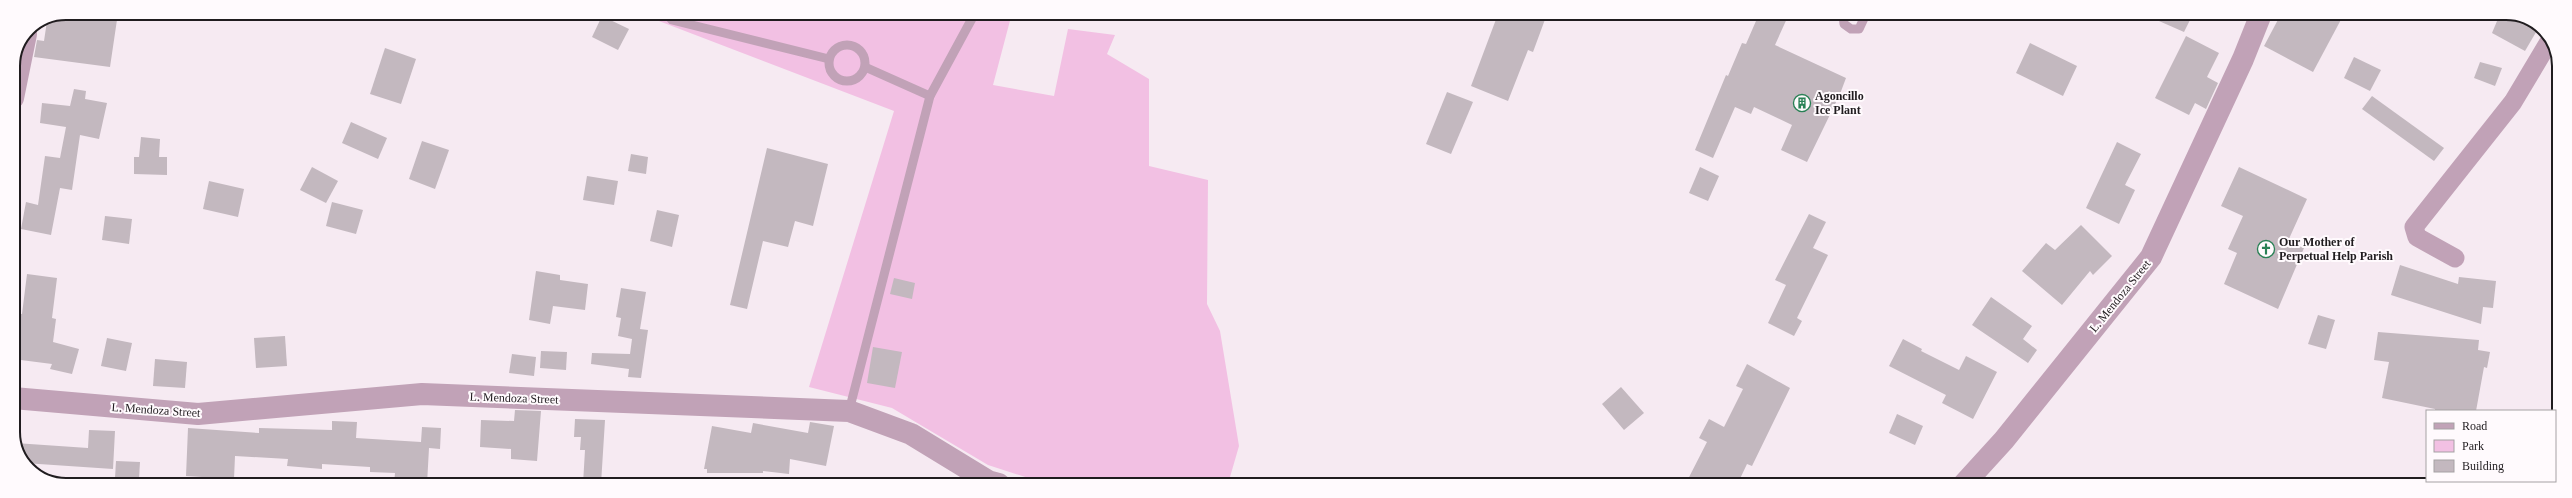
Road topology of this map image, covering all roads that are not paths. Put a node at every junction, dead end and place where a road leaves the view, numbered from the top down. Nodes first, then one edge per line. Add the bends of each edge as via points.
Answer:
1 (672, 20) edge
2 (971, 20) edge
3 (1844, 20) edge
4 (1863, 20) edge
5 (2259, 20) edge
6 (2547, 45) edge
7 (23, 48) edge
8 (829, 59) junction
9 (21, 61) edge
10 (865, 68) junction
11 (930, 96) junction
12 (2455, 258) dead end
13 (20, 399) edge
14 (848, 411) junction
15 (983, 478) edge
16 (1969, 478) edge

1 - 8 lane
2 - 11 lane
3 - 4 lane via 1844,24 1851,29 1859,29
5 - 16 street, L. Mendoza Street via 2243,60 2151,257 2004,440
6 - 12 street via 2513,102 2414,226 2417,237
7 - 9 street
8 - 10 lane via 834,50 845,45 856,47 864,56
8 - 10 lane via 830,71 838,80 849,82 860,78
10 - 11 lane
11 - 14 lane
13 - 14 street, L. Mendoza Street via 198,414 422,394
14 - 15 street, L. Mendoza Street via 911,434

